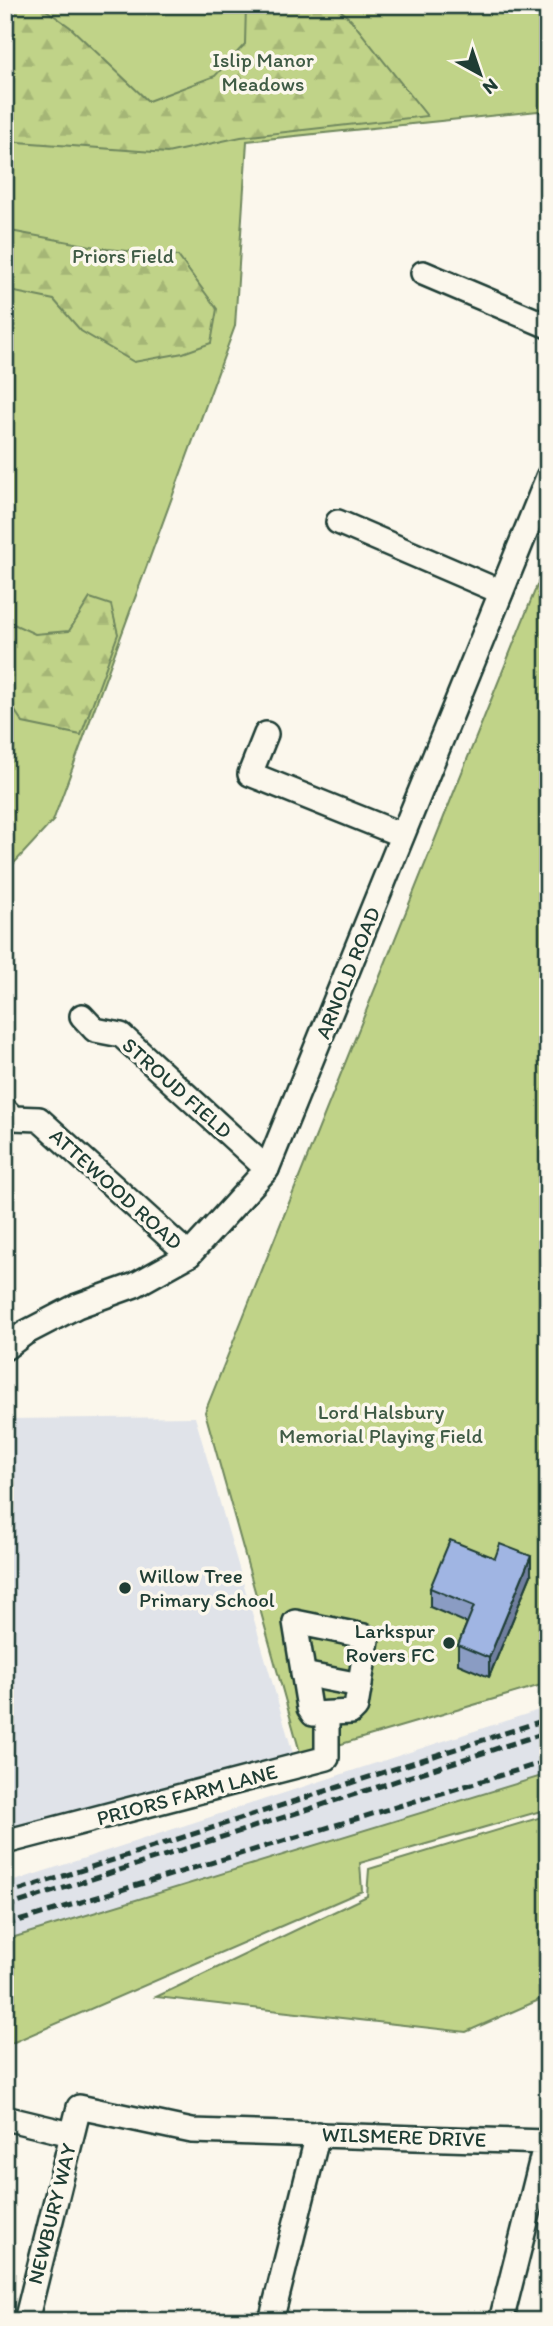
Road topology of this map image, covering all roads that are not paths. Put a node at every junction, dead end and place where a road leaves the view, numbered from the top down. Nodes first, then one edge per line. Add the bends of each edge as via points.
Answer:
1 (423, 274) dead end
2 (548, 326) edge
3 (548, 477) edge
4 (338, 522) dead end
5 (501, 592) junction
6 (266, 734) dead end
7 (402, 835) junction
8 (82, 1016) dead end
9 (5, 1110) edge
10 (267, 1169) junction
11 (189, 1255) junction
12 (5, 1348) edge
13 (303, 1674) junction
14 (360, 1685) junction
15 (327, 1716) junction
16 (5, 1842) edge
17 (79, 2107) joint
18 (5, 2118) edge
19 (71, 2134) junction
20 (318, 2134) junction
21 (26, 2321) edge
22 (271, 2321) edge
23 (501, 2321) edge

1 - 2 street
3 - 5 street, ARNOLD ROAD
4 - 5 street
5 - 7 street, ARNOLD ROAD
6 - 7 street via 250,774
7 - 10 street, ARNOLD ROAD
8 - 10 street, STROUD FIELD via 95,1030 121,1035
9 - 11 street, ATTEWOOD ROAD via 13,1118 39,1119
10 - 11 street, ARNOLD ROAD
11 - 12 street, ARNOLD ROAD via 135,1285 76,1306
13 - 14 street
13 - 14 street via 295,1622 364,1636 369,1646
13 - 15 street via 309,1708 313,1714
14 - 15 street via 351,1712
15 - 16 street, PRIORS FARM LANE via 327,1758
17 - 19 street, NEWBURY WAY
17 - 20 street, WILSMERE DRIVE via 192,2131
18 - 19 street
19 - 21 street, NEWBURY WAY
20 - 22 street
20 - 23 street, WILSMERE DRIVE via 547,2142

